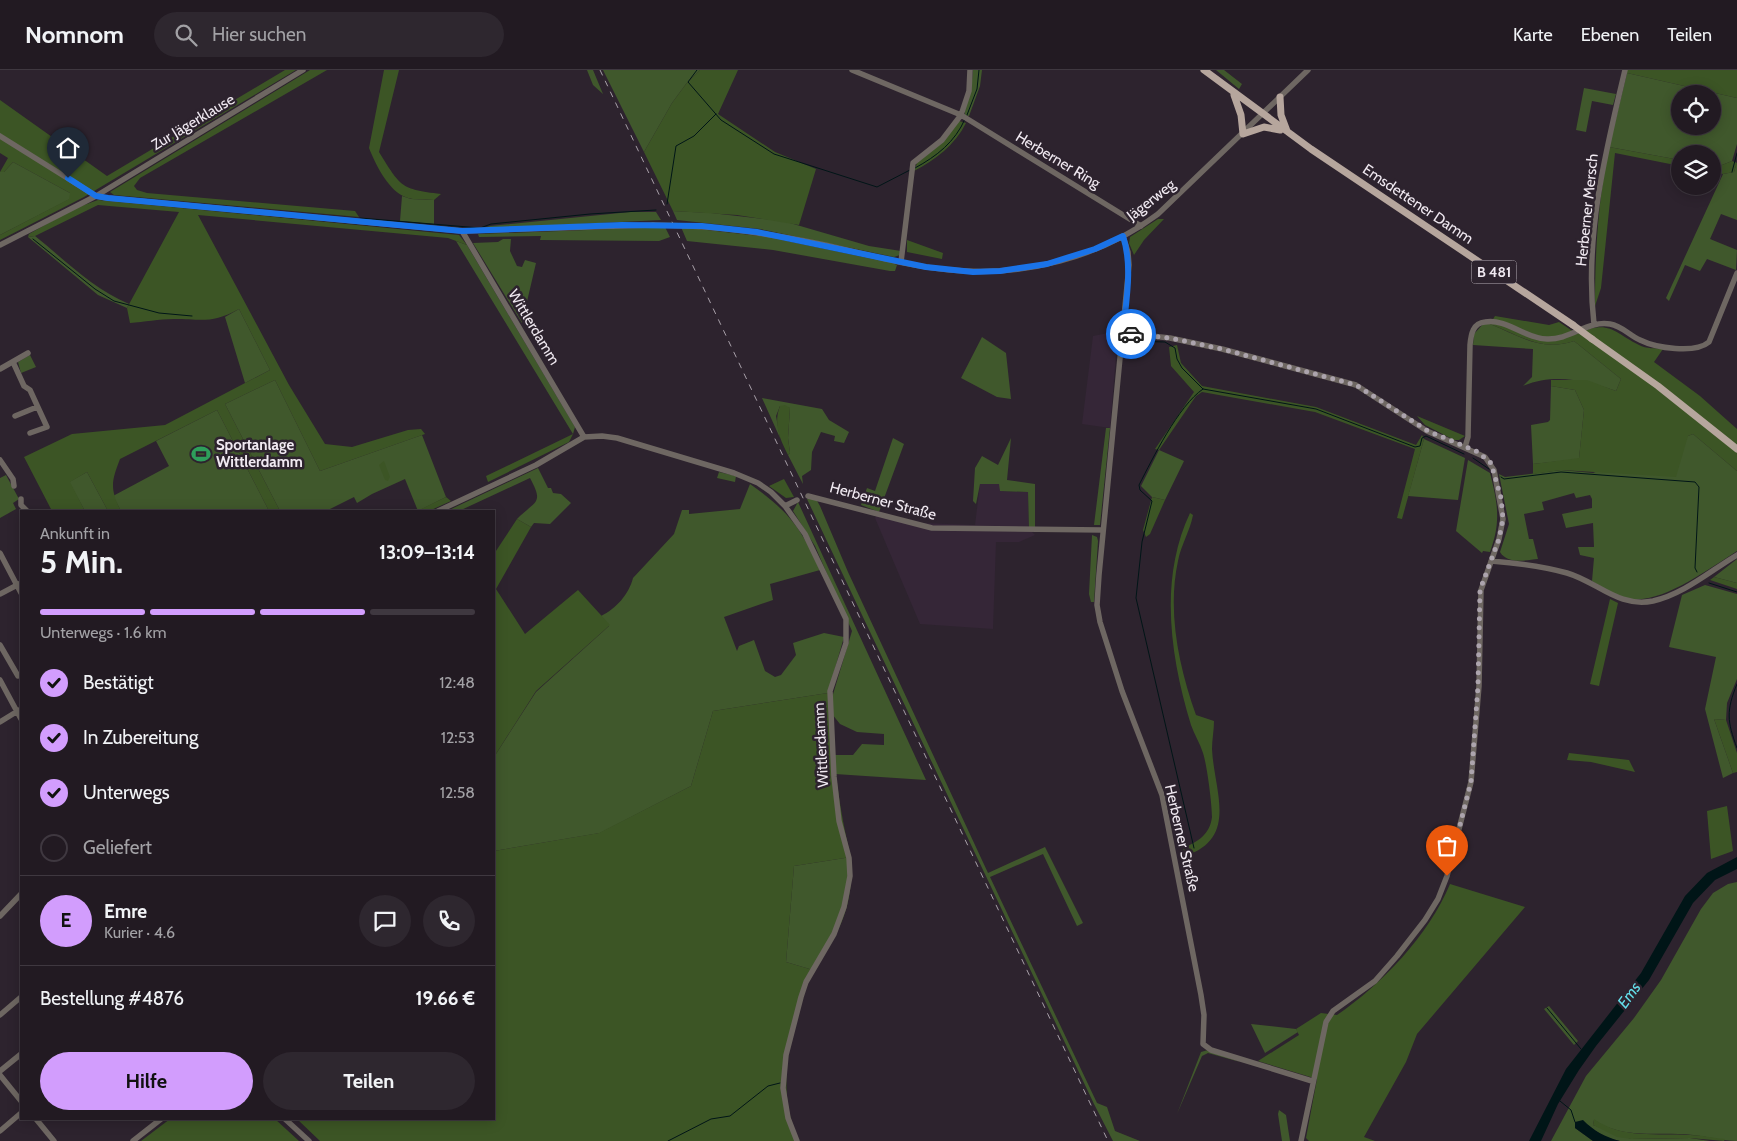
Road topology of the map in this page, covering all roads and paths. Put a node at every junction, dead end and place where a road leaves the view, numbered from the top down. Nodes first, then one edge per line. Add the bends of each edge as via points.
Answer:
1 (303, 70) edge
2 (852, 70) edge
3 (970, 70) edge
4 (1204, 70) edge
5 (1308, 70) edge
6 (1625, 70) edge
7 (1233, 92) junction
8 (1280, 97) junction
9 (961, 115) junction
10 (1263, 115) junction
11 (1287, 132) junction
12 (1243, 134) junction
13 (0, 136) edge
14 (96, 196) junction
15 (1141, 226) junction
16 (462, 231) junction
17 (1123, 236) junction
18 (0, 245) edge
19 (901, 262) junction
20 (1737, 274) edge
21 (1594, 324) junction
22 (1123, 333) junction
23 (28, 354) dead end
24 (13, 362) junction
25 (1, 367) edge
26 (37, 407) junction
27 (15, 416) dead end
28 (30, 434) dead end
29 (584, 437) junction
30 (1465, 447) junction
31 (1737, 449) edge
32 (0, 460) edge
33 (14, 486) dead end
34 (808, 496) dead end
35 (21, 499) dead end
36 (797, 500) dead end
37 (785, 506) junction
38 (26, 510) edge
39 (440, 510) edge
40 (1102, 530) junction
41 (0, 553) edge
42 (1737, 555) edge
43 (1491, 561) junction
44 (19, 584) edge
45 (0, 594) edge
46 (0, 645) edge
47 (20, 675) edge
48 (0, 680) edge
49 (19, 710) edge
50 (0, 722) edge
51 (20, 895) edge
52 (0, 916) edge
53 (20, 998) edge
54 (0, 1015) edge
55 (20, 1055) edge
56 (0, 1073) edge
57 (1312, 1080) junction
58 (20, 1100) edge
59 (20, 1114) edge
60 (37, 1120) edge
61 (160, 1120) edge
62 (286, 1120) edge
63 (0, 1130) edge
64 (54, 1141) edge
65 (133, 1141) edge
66 (309, 1141) edge
67 (797, 1141) edge
68 (1301, 1141) edge

1 - 14 street, Zur Jägerklause
2 - 9 street, Herberner Ring
3 - 9 street via 969,91
4 - 7 main road, Emsdettener Damm / B 481
5 - 8 street, Jägerweg
6 - 21 street, Herberner Mersch via 1599,187 1593,240
7 - 10 main road, Emsdettener Damm / B 481
7 - 12 main road via 1240,110
8 - 10 street, Jägerweg
8 - 11 main road via 1281,115
9 - 15 street, Herberner Ring
9 - 19 street via 942,140 913,163
10 - 11 main road, Emsdettener Damm / B 481
10 - 12 street, Jägerweg
11 - 12 main road via 1264,128
11 - 31 main road, Emsdettener Damm / B 481, bridge via 1573,325 1658,386
12 - 15 street, Jägerweg via 1172,202
13 - 14 street
14 - 16 street, Jägerweg
14 - 18 street
15 - 17 street, Jägerweg
16 - 19 street, Jägerweg, bridge via 688,226 776,236
16 - 29 street, Wittlerdamm
17 - 19 street, Jägerweg via 1071,258 1015,270 965,271
17 - 22 street, Herberner Straße via 1129,265
20 - 21 street via 1704,347 1681,349 1650,344 1619,326
21 - 30 street via 1568,336 1549,340 1489,321 1475,326 1470,344 1468,437
22 - 30 street via 1170,338 1222,349 1356,385 1428,431
22 - 40 street, Herberner Straße
23 - 24 street
24 - 25 street
24 - 26 street
26 - 27 street
26 - 28 street via 47,427
29 - 37 street, Wittlerdamm via 617,438 734,473 758,483
29 - 39 street, Wittlerdamm
30 - 43 street via 1491,463 1501,498 1503,519
32 - 33 street
34 - 40 street, Herberner Straße via 932,528
35 - 38 street
36 - 37 street
37 - 67 street, Wittlerdamm via 813,548 848,626 846,643 830,691 834,777 850,876 834,934 806,982 786,1055 783,1088 788,1118
40 - 57 street, Herberner Straße via 1097,605 1100,622 1162,795 1201,995 1203,1044 1211,1050
41 - 44 street
42 - 43 street via 1679,591 1639,603 1620,600 1569,574 1527,564
43 - 57 street via 1480,590 1471,782 1447,876 1425,920 1397,956 1375,981 1332,1011 1326,1022
44 - 45 street
46 - 47 street
48 - 49 street
49 - 50 street
51 - 52 street
53 - 54 street
55 - 56 street
56 - 58 street
57 - 68 street
59 - 63 street
60 - 64 street
61 - 65 street
62 - 66 street

